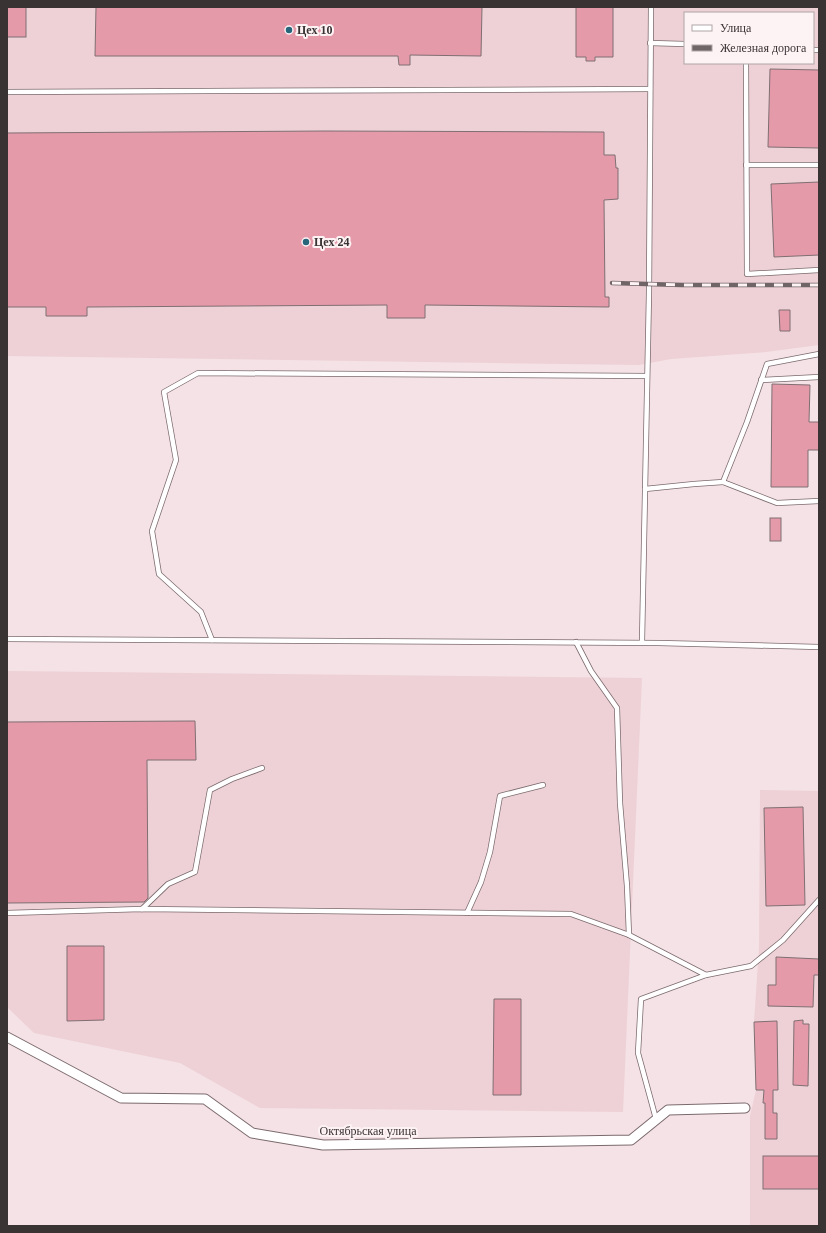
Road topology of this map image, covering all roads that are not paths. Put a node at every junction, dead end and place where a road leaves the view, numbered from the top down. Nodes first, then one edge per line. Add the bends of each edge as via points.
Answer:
1 (651, 7) edge
2 (650, 43) junction
3 (684, 44) edge
4 (746, 64) edge
5 (650, 89) junction
6 (7, 92) edge
7 (746, 165) junction
8 (819, 165) edge
9 (819, 270) edge
10 (819, 354) edge
11 (647, 376) junction
12 (819, 377) edge
13 (761, 380) junction
14 (723, 482) junction
15 (645, 489) junction
16 (819, 501) edge
17 (7, 639) edge
18 (212, 640) junction
19 (576, 642) junction
20 (642, 642) junction
21 (819, 647) edge
22 (262, 768) dead end
23 (543, 785) dead end
24 (819, 900) edge
25 (142, 909) junction
26 (7, 913) edge
27 (467, 913) junction
28 (629, 935) junction
29 (706, 975) junction
30 (7, 1037) edge
31 (745, 1108) dead end
32 (656, 1119) junction

1 - 2 lane
2 - 3 lane
2 - 5 lane
4 - 7 lane
5 - 6 lane
5 - 11 lane
7 - 8 lane
7 - 9 lane via 747,274
10 - 13 lane via 767,364
11 - 15 lane
11 - 18 lane via 198,373 164,392 176,460 152,531 159,574 201,612
12 - 13 lane
13 - 14 lane
14 - 15 lane
14 - 16 lane via 777,503
15 - 20 lane
17 - 18 lane
18 - 19 lane
19 - 20 lane
19 - 28 lane via 590,671 616,708
20 - 21 lane
22 - 25 lane via 210,790 195,872 168,884
23 - 27 lane via 500,796 490,852 481,882
24 - 29 lane via 782,940 751,966
25 - 26 lane
25 - 27 lane
27 - 28 lane via 571,914
28 - 29 lane
29 - 32 lane via 641,999 638,1053
30 - 32 street, Октябрьская улица via 121,1098 205,1099 252,1133 324,1145 631,1140
31 - 32 street, Октябрьская улица via 668,1110

